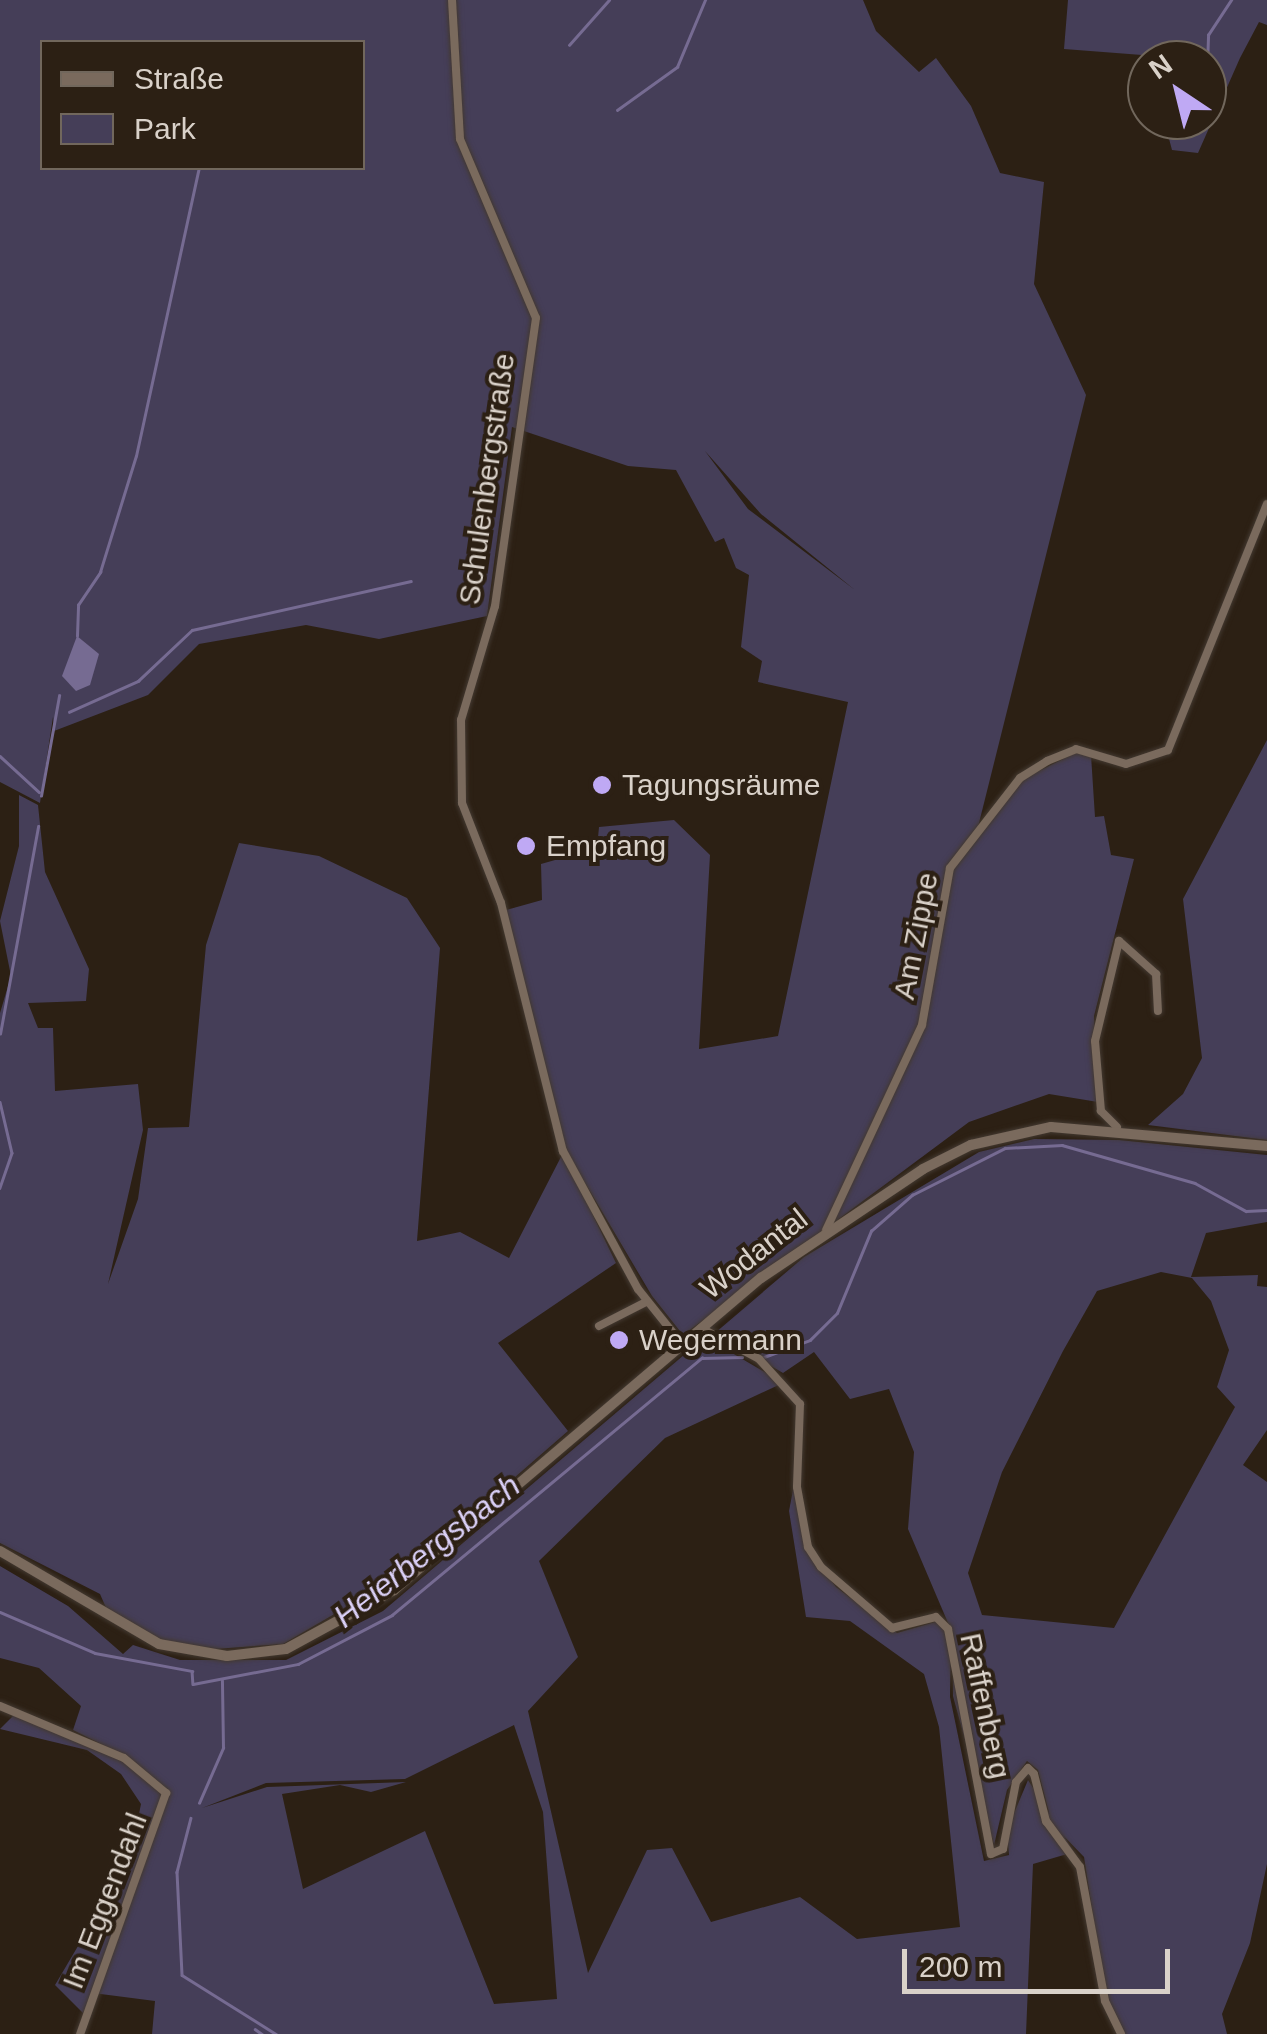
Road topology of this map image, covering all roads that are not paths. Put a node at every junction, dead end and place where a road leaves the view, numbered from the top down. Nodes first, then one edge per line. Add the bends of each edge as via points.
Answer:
1 (452, 0) edge
2 (1267, 504) edge
3 (1158, 1011) dead end
4 (1117, 1128) junction
5 (1267, 1146) edge
6 (826, 1230) junction
7 (646, 1302) junction
8 (599, 1326) dead end
9 (701, 1328) junction
10 (682, 1344) junction
11 (0, 1551) edge
12 (0, 1706) edge
13 (80, 2034) edge
14 (1121, 2034) edge

1 - 7 street, Schulenbergstraße via 460,139 536,318 496,606 462,720 460,788 501,903 549,1115
2 - 6 street, Am Zippe via 1168,750 1126,764 1076,749 1047,761 1020,778 950,868 922,1025
3 - 4 street via 1156,974 1119,940 1095,1041 1101,1111
4 - 5 main road, Wodantal
4 - 6 main road, Wodantal via 1032,1128 971,1145
6 - 9 main road, Wodantal
7 - 8 street
7 - 10 street, Schulenbergstraße
9 - 10 main road, Wodantal
9 - 14 street, Raffenberg via 759,1359 800,1404 798,1498 821,1567 892,1628 936,1617 948,1629 991,1854 1002,1849 1016,1782 1023,1771 1034,1774 1046,1821 1080,1867 1104,2001
10 - 11 main road, Wodantal via 394,1590 286,1649 226,1656 159,1644
12 - 13 street, Im Eggendahl via 91,1741 166,1793

